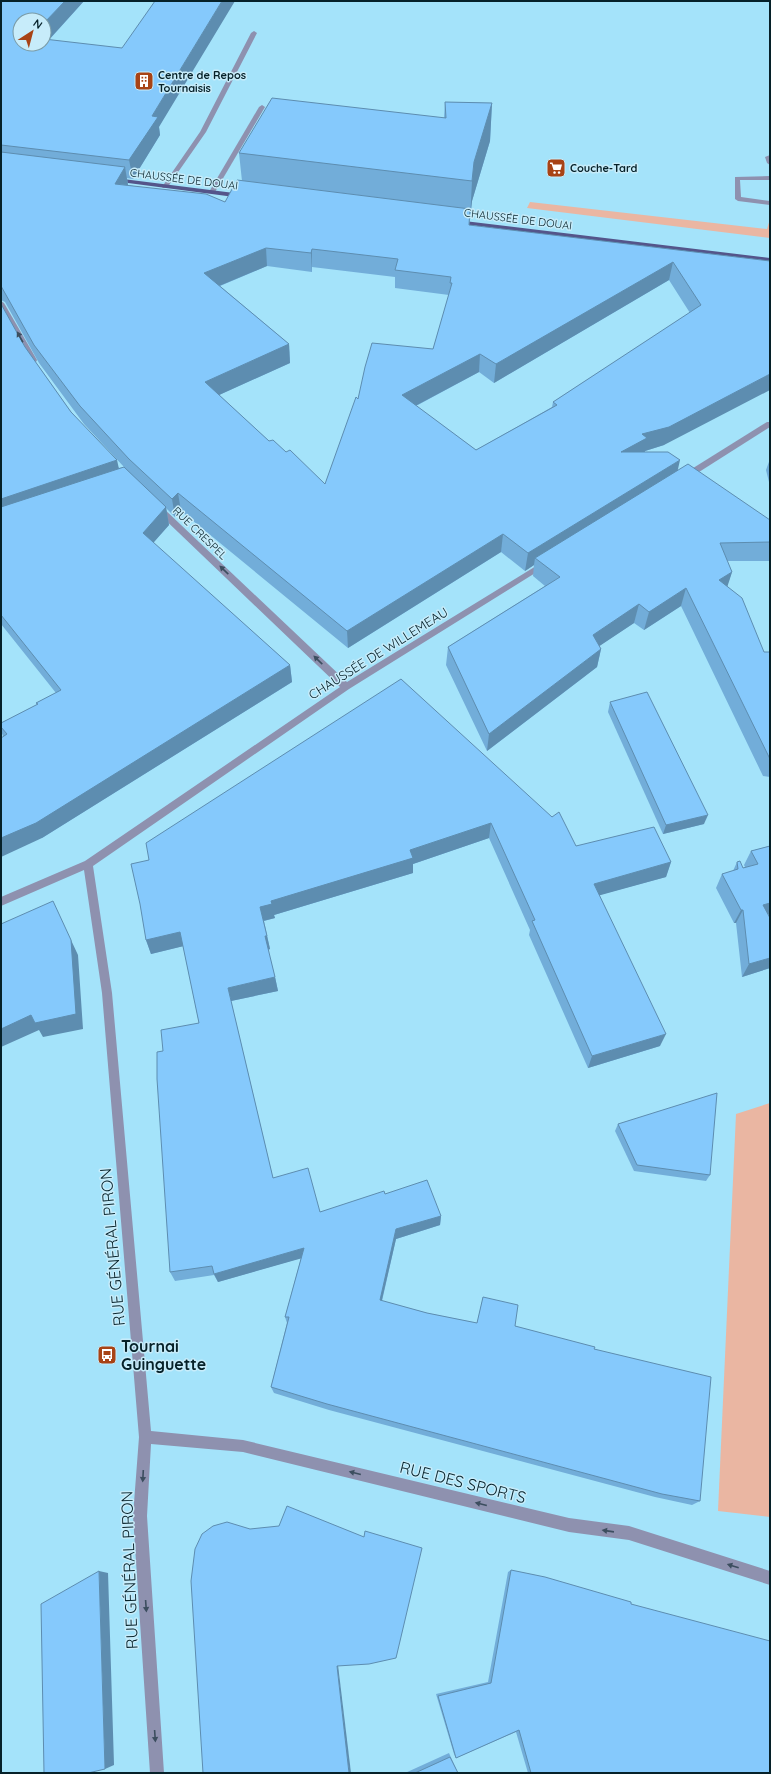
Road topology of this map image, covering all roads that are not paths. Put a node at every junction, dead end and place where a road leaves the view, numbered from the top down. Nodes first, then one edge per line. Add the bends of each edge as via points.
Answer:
1 (254, 33) dead end
2 (262, 107) dead end
3 (770, 157) edge
4 (770, 163) edge
5 (770, 178) edge
6 (111, 180) edge
7 (165, 187) junction
8 (212, 192) junction
9 (251, 197) edge
10 (770, 203) edge
11 (448, 221) edge
12 (770, 260) edge
13 (1, 303) edge
14 (39, 370) edge
15 (770, 424) edge
16 (766, 431) edge
17 (675, 484) edge
18 (152, 502) edge
19 (554, 559) edge
20 (346, 687) junction
21 (88, 864) junction
22 (1, 902) edge
23 (145, 1437) junction
24 (770, 1578) edge
25 (157, 1773) edge

1 - 7 street via 203,132
2 - 8 street
3 - 4 street
5 - 10 street via 737,178 738,199
6 - 7 main road, CHAUSSÉE DE DOUAI
7 - 8 main road, CHAUSSÉE DE DOUAI
8 - 9 main road, CHAUSSÉE DE DOUAI
11 - 12 main road, CHAUSSÉE DE DOUAI
14 -> 13 street
15 - 16 street
16 - 17 street
20 -> 18 street, RUE CRESPEL
19 - 20 street, CHAUSSÉE DE WILLEMEAU
20 - 21 street, CHAUSSÉE DE WILLEMEAU
21 - 22 street, CHAUSSÉE DE WILLEMEAU
21 - 23 street, RUE GÉNÉRAL PIRON via 107,993
24 -> 23 street, RUE DES SPORTS via 629,1533 569,1525 242,1446
23 -> 25 street, RUE GÉNÉRAL PIRON via 140,1516

